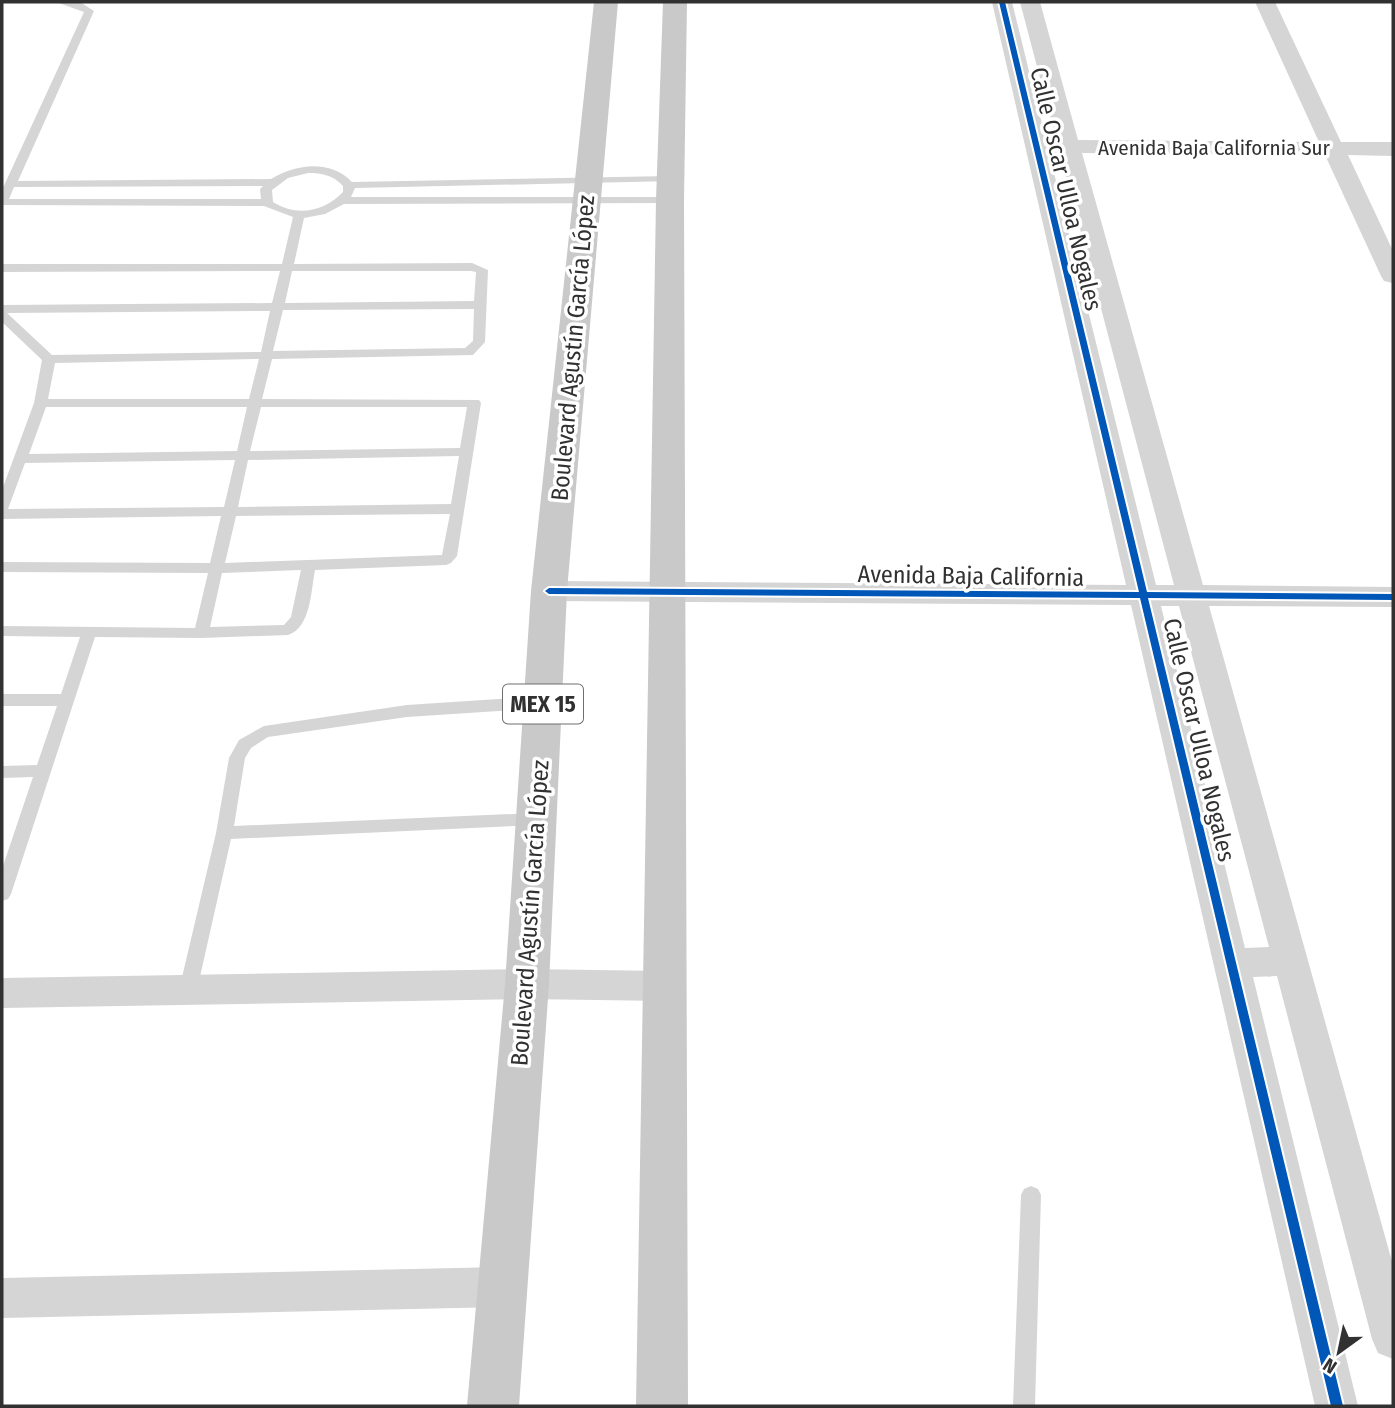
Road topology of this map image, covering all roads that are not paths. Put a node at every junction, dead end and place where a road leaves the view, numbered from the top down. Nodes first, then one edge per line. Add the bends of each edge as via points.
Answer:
1 (61, 2) edge
2 (606, 2) edge
3 (675, 2) edge
4 (1002, 2) edge
5 (1030, 2) edge
6 (1265, 2) edge
7 (1035, 146) junction
8 (1069, 146) junction
9 (1333, 149) junction
10 (1393, 149) edge
11 (272, 182) junction
12 (10, 184) junction
13 (349, 185) junction
14 (670, 190) junction
15 (588, 191) junction
16 (343, 201) junction
17 (2, 202) edge
18 (267, 203) junction
19 (299, 215) junction
20 (2, 268) edge
21 (286, 268) junction
22 (1393, 276) edge
23 (481, 305) junction
24 (2, 309) edge
25 (277, 309) junction
26 (2, 315) edge
27 (1083, 342) junction
28 (1122, 343) junction
29 (266, 356) junction
30 (49, 359) junction
31 (41, 403) junction
32 (255, 403) junction
33 (467, 452) junction
34 (242, 456) junction
35 (19, 459) junction
36 (2, 508) edge
37 (457, 509) junction
38 (230, 511) junction
39 (2, 514) edge
40 (309, 565) junction
41 (2, 567) edge
42 (218, 568) junction
43 (549, 591) junction
44 (669, 592) junction
45 (1146, 597) junction
46 (1190, 597) junction
47 (1393, 597) edge
48 (2, 631) edge
49 (89, 633) junction
50 (201, 633) junction
51 (66, 700) junction
52 (2, 701) edge
53 (544, 702) junction
54 (43, 771) junction
55 (2, 772) edge
56 (535, 819) junction
57 (224, 833) junction
58 (2, 894) edge
59 (1290, 961) junction
60 (1232, 963) junction
61 (527, 984) junction
62 (665, 986) junction
63 (188, 990) junction
64 (2, 993) edge
65 (1031, 1195) dead end
66 (503, 1287) junction
67 (2, 1298) edge
68 (1393, 1339) edge
69 (493, 1406) edge
70 (662, 1406) edge
71 (1024, 1406) edge
72 (1337, 1406) edge

1 - 12 lane via 89,11
2 - 15 main road, Boulevard Agustín García López / MEX 15
3 - 14 main road
4 - 7 street, Calle Oscar Ulloa Nogales
5 - 8 street, Calle Oscar Ulloa Nogales
6 - 9 street
7 - 8 street, Avenida Baja California Sur
7 - 27 street, Calle Oscar Ulloa Nogales
8 - 9 street, Avenida Baja California Sur
8 - 28 street, Calle Oscar Ulloa Nogales
9 - 10 street, Avenida Baja California Sur
9 - 22 street
11 - 12 lane
11 - 13 lane via 295,171 323,170
11 - 18 lane via 264,196
12 - 17 lane
13 - 15 lane
13 - 16 lane
14 - 15 lane
14 - 15 lane
14 - 44 main road
15 - 16 lane
15 - 43 main road, Boulevard Agustín García López / MEX 15
16 - 19 lane
17 - 18 lane
18 - 19 lane
19 - 21 lane
20 - 21 lane
21 - 23 lane via 472,267 482,270
21 - 25 lane
23 - 25 lane
23 - 29 lane via 480,342 468,352
24 - 25 lane
25 - 29 lane
26 - 30 lane
27 - 28 street
27 - 45 street, Calle Oscar Ulloa Nogales
28 - 46 street, Calle Oscar Ulloa Nogales
29 - 30 lane
29 - 32 lane
30 - 31 lane
31 - 32 lane
31 - 35 lane
32 - 33 lane via 469,401 474,406
32 - 34 lane
33 - 34 lane
33 - 37 lane
34 - 35 lane
34 - 38 lane
35 - 36 lane
37 - 38 lane
37 - 40 lane via 446,560
38 - 39 lane
38 - 42 lane
40 - 42 lane
40 - 50 lane via 298,619 288,630
41 - 42 lane
42 - 50 lane
43 - 44 street, Avenida Baja California
43 - 53 main road, Boulevard Agustín García López / MEX 15
44 - 45 street, Avenida Baja California
44 - 62 main road
45 - 46 street, Avenida Baja California
45 - 60 street, Calle Oscar Ulloa Nogales
46 - 47 street, Avenida Baja California
46 - 59 street, Calle Oscar Ulloa Nogales
48 - 49 lane
49 - 50 lane
49 - 51 lane
51 - 52 lane
51 - 54 lane
53 - 56 main road, Boulevard Agustín García López / MEX 15
53 - 57 lane via 407,711 264,732 245,744 237,758
54 - 55 lane
54 - 58 lane
56 - 57 lane
56 - 61 main road, Boulevard Agustín García López / MEX 15
57 - 63 lane
59 - 60 street
59 - 68 street, Calle Oscar Ulloa Nogales
60 - 72 street, Calle Oscar Ulloa Nogales
61 - 62 street
61 - 63 street
61 - 66 main road, Boulevard Agustín García López / MEX 15
62 - 70 main road
63 - 64 street
65 - 71 lane
66 - 67 street
66 - 69 main road, Boulevard Agustín García López / MEX 15

